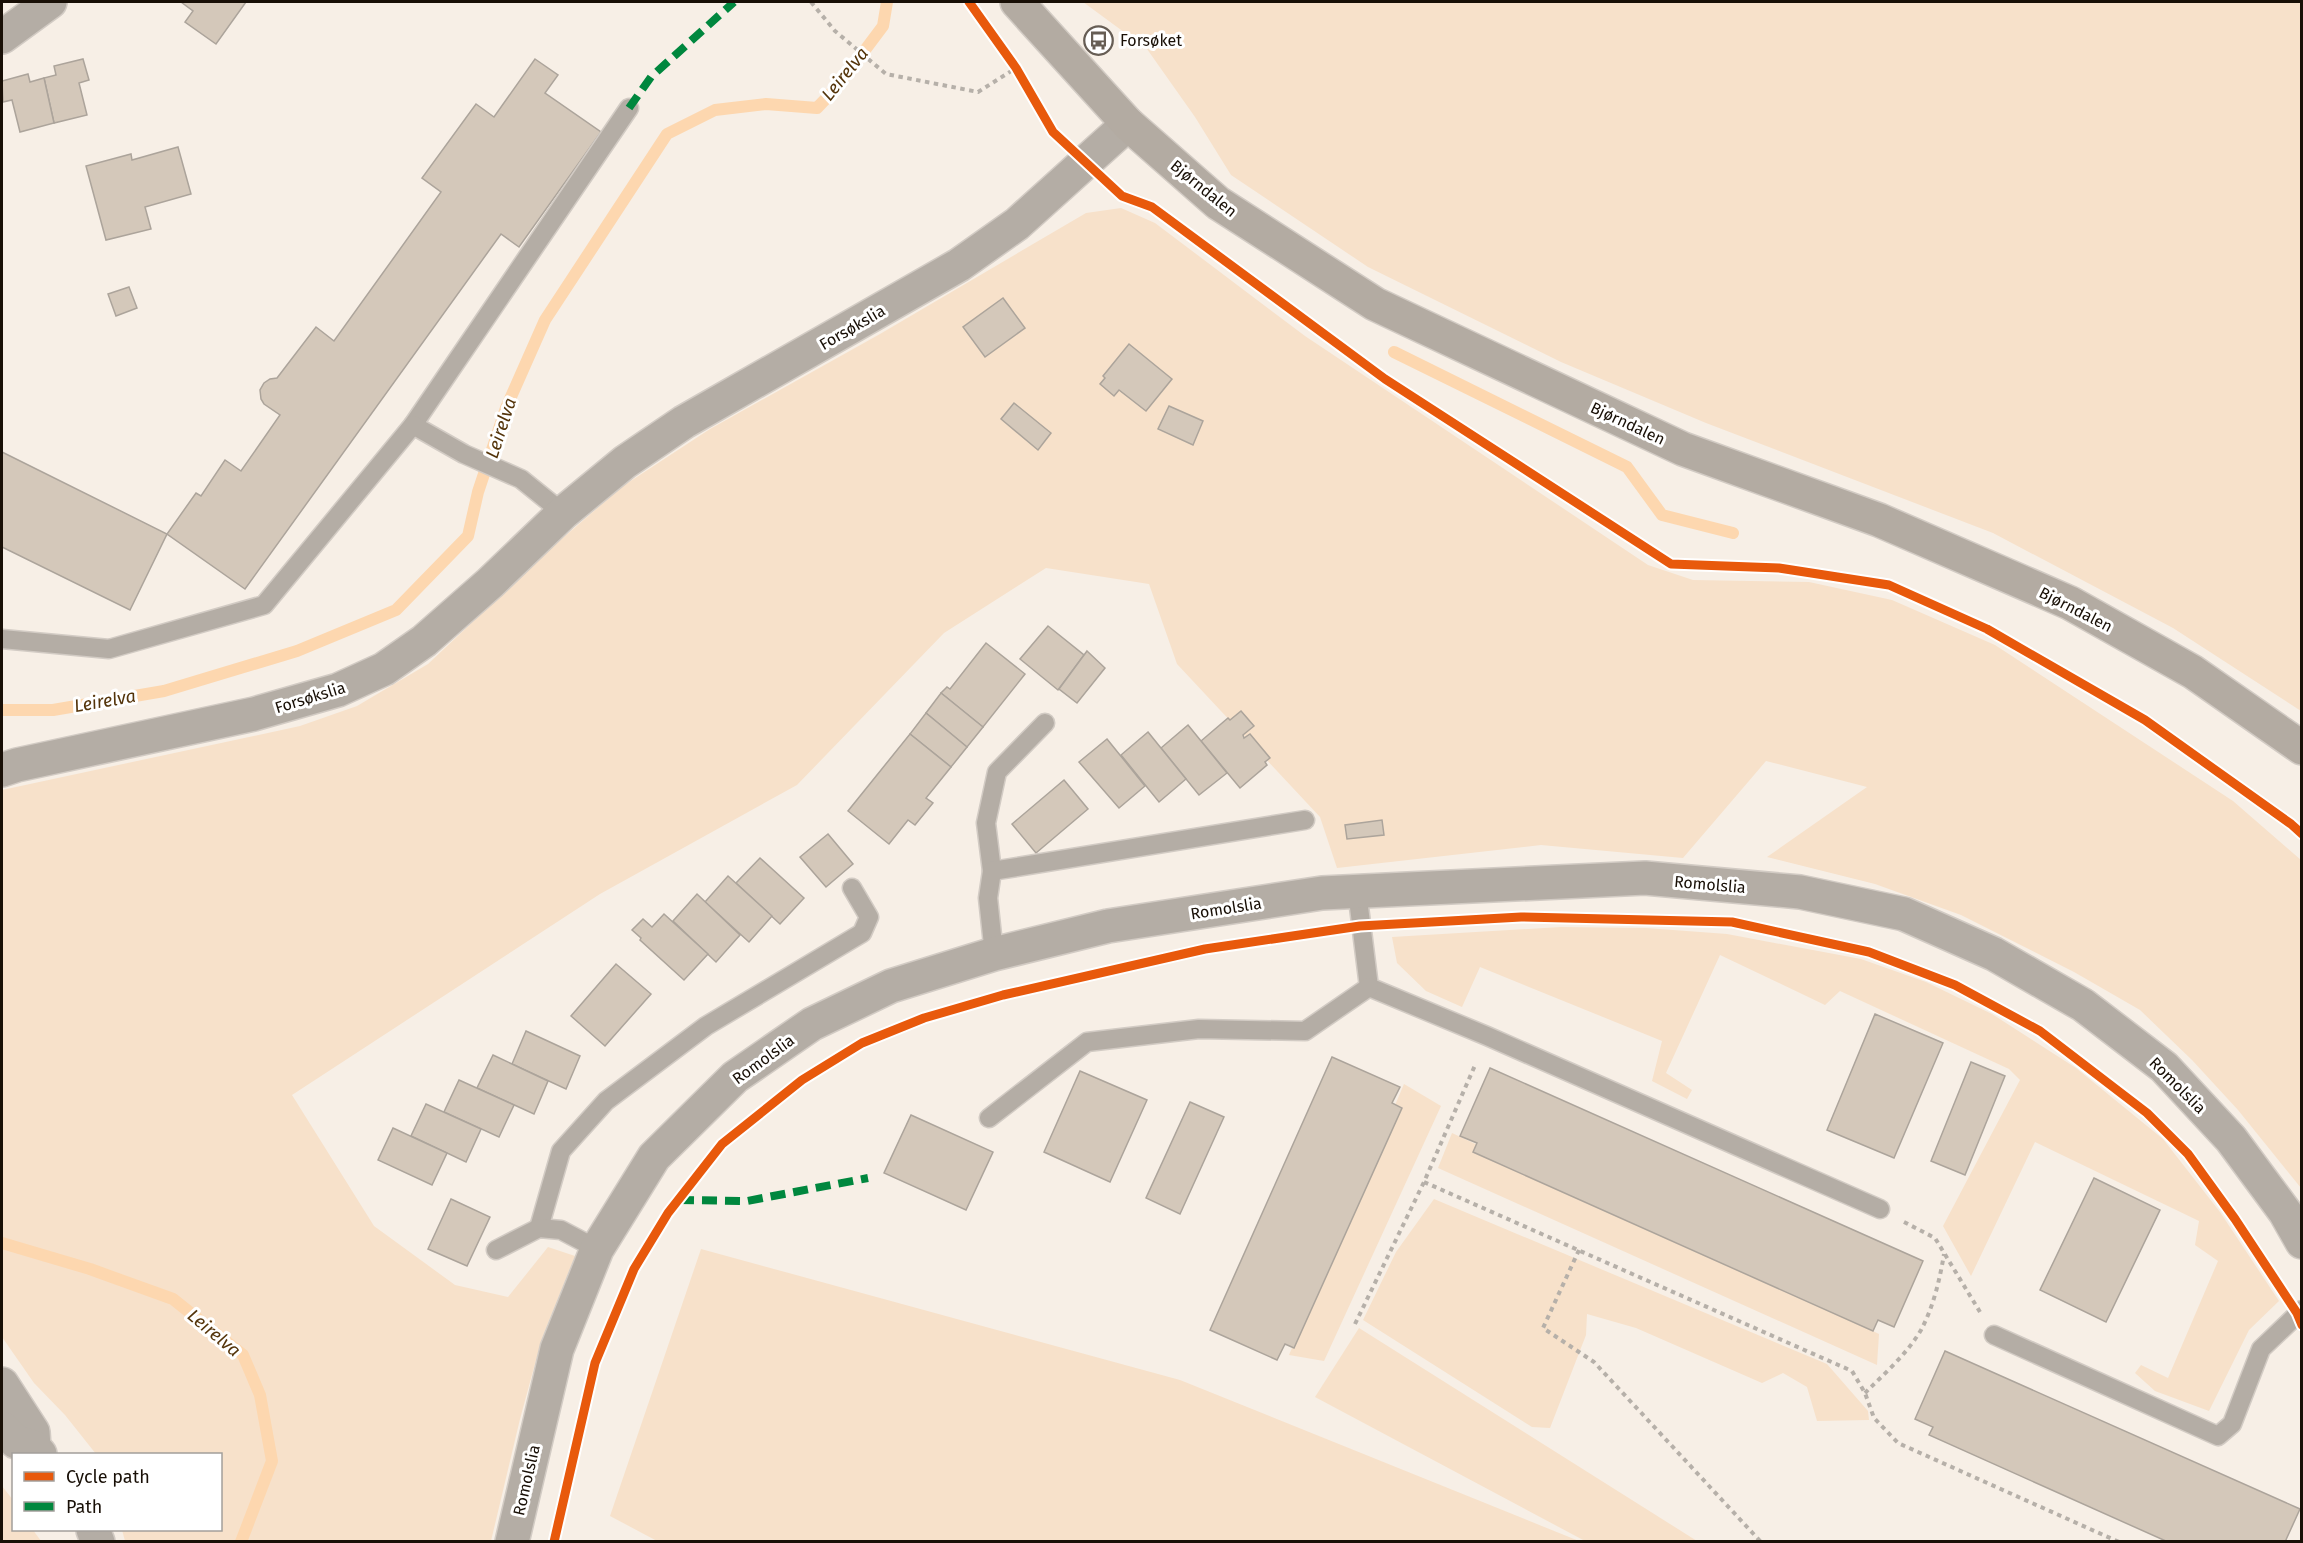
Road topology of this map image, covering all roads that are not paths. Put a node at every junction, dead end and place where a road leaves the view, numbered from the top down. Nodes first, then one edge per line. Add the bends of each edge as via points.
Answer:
1 (50, 2) edge
2 (1017, 2) edge
3 (2, 37) edge
4 (629, 108) dead end
5 (1128, 124) junction
6 (413, 425) junction
7 (562, 513) junction
8 (2, 639) edge
9 (1046, 723) dead end
10 (2301, 748) edge
11 (2, 770) edge
12 (1305, 820) dead end
13 (992, 871) junction
14 (852, 888) dead end
15 (1357, 891) junction
16 (994, 954) junction
17 (1369, 987) junction
18 (989, 1118) dead end
19 (1880, 1209) road end
20 (539, 1228) junction
21 (2301, 1242) edge
22 (597, 1249) junction
23 (496, 1250) dead end
24 (2301, 1310) edge
25 (1995, 1335) road end
26 (2, 1384) edge
27 (2, 1428) edge
28 (37, 1451) edge
29 (512, 1542) edge

1 - 3 street
2 - 5 main road, Bjørndalen
4 - 6 lane
5 - 7 street, Forsøkslia via 1017,225 959,265 684,422
5 - 10 main road, Bjørndalen via 1218,202 1375,304 1683,449 1878,520 2070,603 2193,672
6 - 7 lane via 464,454 521,479
6 - 8 lane via 264,605 109,649
7 - 11 street, Forsøkslia via 424,641 384,669 347,686 254,714
9 - 13 lane via 998,772 986,823
12 - 13 lane
13 - 16 lane via 988,898
14 - 20 lane via 869,917 862,933 706,1026 606,1101 561,1151
15 - 16 street, Romolslia via 1108,926
15 - 17 lane
15 - 21 street, Romolslia via 1645,878 1800,892 1904,914 1994,954 2073,1000 2164,1066 2231,1140 2285,1212
16 - 22 street, Romolslia via 891,986 812,1024 735,1077 654,1156
17 - 18 lane via 1305,1031 1199,1029 1086,1042
17 - 19 lane
20 - 22 lane via 561,1230
20 - 23 lane
22 - 29 street, Romolslia via 557,1350
24 - 25 lane via 2261,1348 2232,1424 2218,1436
26 - 28 street via 33,1432
27 - 28 street via 16,1442

